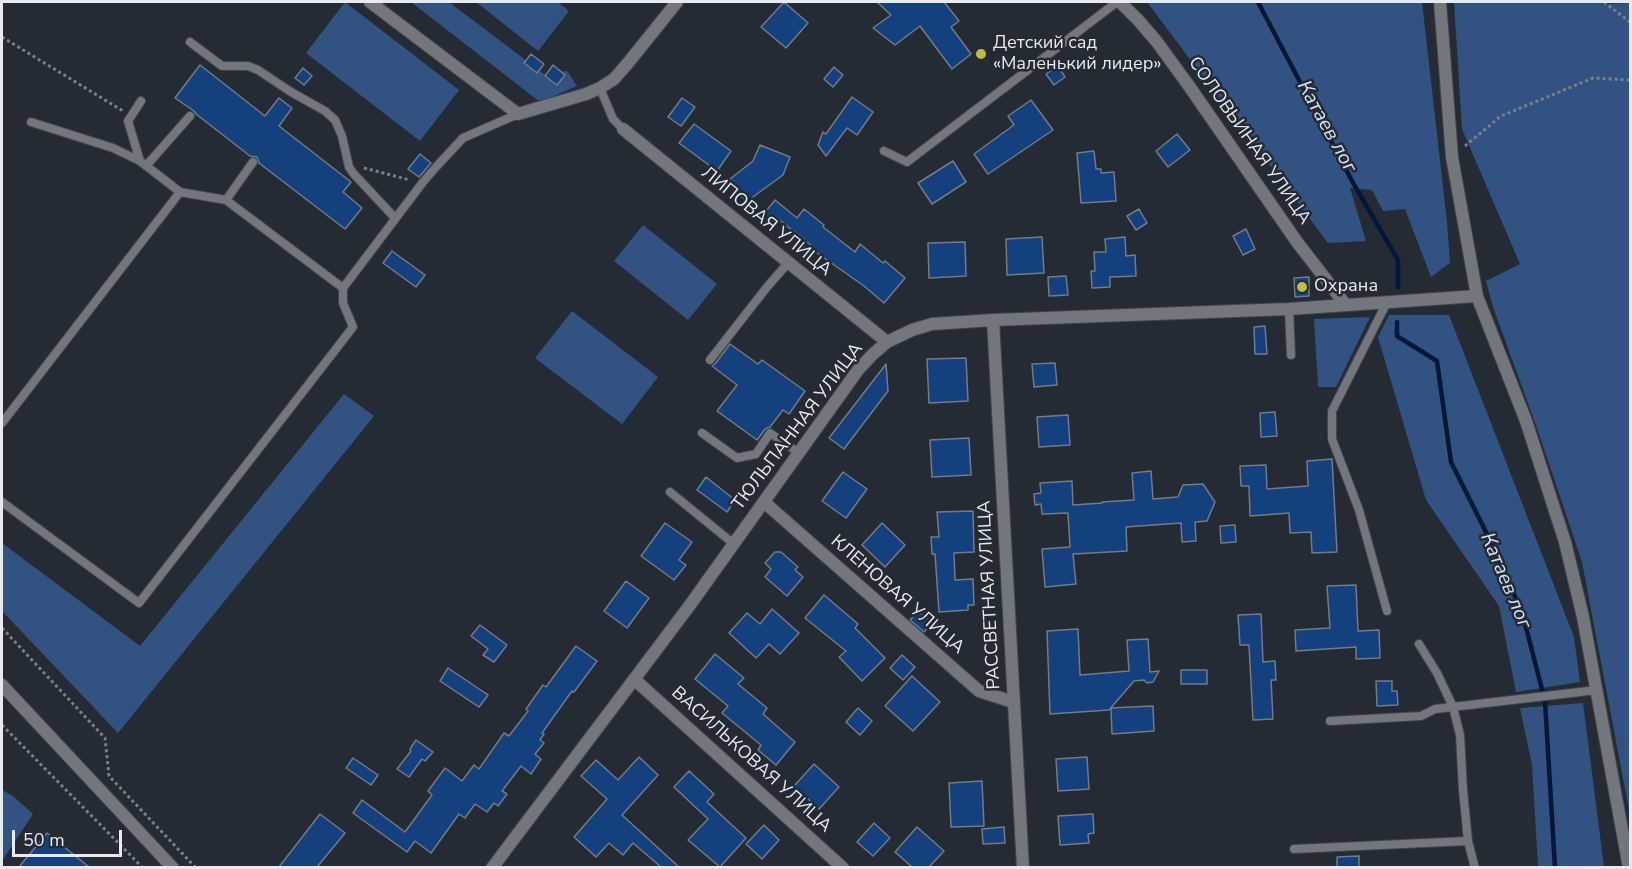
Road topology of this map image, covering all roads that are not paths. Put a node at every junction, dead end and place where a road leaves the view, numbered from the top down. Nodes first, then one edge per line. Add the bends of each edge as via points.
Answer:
1 (370, 2) edge
2 (676, 2) edge
3 (1119, 2) edge
4 (1440, 2) edge
5 (190, 42) dead end
6 (600, 88) junction
7 (141, 101) dead end
8 (518, 114) junction
9 (190, 116) dead end
10 (31, 122) dead end
11 (623, 129) joint
12 (884, 151) dead end
13 (253, 162) dead end
14 (143, 163) junction
15 (180, 192) junction
16 (226, 200) junction
17 (395, 218) junction
18 (788, 263) junction
19 (343, 288) junction
20 (1477, 296) junction
21 (1387, 302) junction
22 (1345, 304) junction
23 (1289, 309) junction
24 (993, 320) junction
25 (887, 342) junction
26 (1291, 355) dead end
27 (710, 360) dead end
28 (2, 423) edge
29 (702, 434) dead end
30 (799, 453) junction
31 (670, 492) dead end
32 (2, 502) edge
33 (764, 502) junction
34 (734, 544) junction
35 (1387, 610) dead end
36 (1419, 644) dead end
37 (634, 679) junction
38 (2, 685) edge
39 (1597, 690) junction
40 (1013, 702) junction
41 (1453, 707) junction
42 (1330, 721) dead end
43 (1468, 841) junction
44 (1294, 849) dead end
45 (173, 867) edge
46 (492, 867) edge
47 (843, 867) edge
48 (1023, 867) edge
49 (1475, 867) edge
50 (1629, 867) edge

1 - 8 street
2 - 6 street via 614,79
3 - 12 lane via 907,162
3 - 22 street, СОЛОВЬИНАЯ УЛИЦА via 1157,42
4 - 20 street via 1452,157
5 - 17 lane via 222,66 258,70 325,111 335,120 353,173
6 - 8 street
6 - 11 lane via 613,119
7 - 14 lane via 128,121
8 - 17 lane via 463,138
9 - 14 lane
10 - 14 lane via 113,148
11 - 18 street, ЛИПОВАЯ УЛИЦА
13 - 16 lane
14 - 15 lane
15 - 16 lane
15 - 28 lane
16 - 19 lane
17 - 19 lane
18 - 25 street, ЛИПОВАЯ УЛИЦА
18 - 27 lane
19 - 32 lane via 343,303 353,327 139,603
20 - 21 street, ТЮЛЬПАННАЯ УЛИЦА
20 - 39 street via 1526,421 1558,522
21 - 22 street, ТЮЛЬПАННАЯ УЛИЦА
21 - 35 lane via 1332,411 1332,439 1359,510
22 - 23 street, ТЮЛЬПАННАЯ УЛИЦА
23 - 24 street, ТЮЛЬПАННАЯ УЛИЦА
23 - 26 lane
24 - 25 street, ТЮЛЬПАННАЯ УЛИЦА via 932,324
24 - 40 street, РАССВЕТНАЯ УЛИЦА
25 - 30 street, ТЮЛЬПАННАЯ УЛИЦА via 858,370
29 - 30 lane via 737,458 756,454 770,433
30 - 33 street, ТЮЛЬПАННАЯ УЛИЦА
31 - 34 lane
33 - 34 street, ТЮЛЬПАННАЯ УЛИЦА
33 - 40 street, КЛЕНОВАЯ УЛИЦА via 978,691
34 - 37 street, ТЮЛЬПАННАЯ УЛИЦА
36 - 41 lane
37 - 46 street, ТЮЛЬПАННАЯ УЛИЦА
37 - 47 street, ВАСИЛЬКОВАЯ УЛИЦА
38 - 45 street
39 - 41 lane
39 - 50 street
40 - 48 street, РАССВЕТНАЯ УЛИЦА
41 - 42 lane via 1421,716
41 - 43 lane via 1460,735
43 - 44 lane
43 - 49 lane

